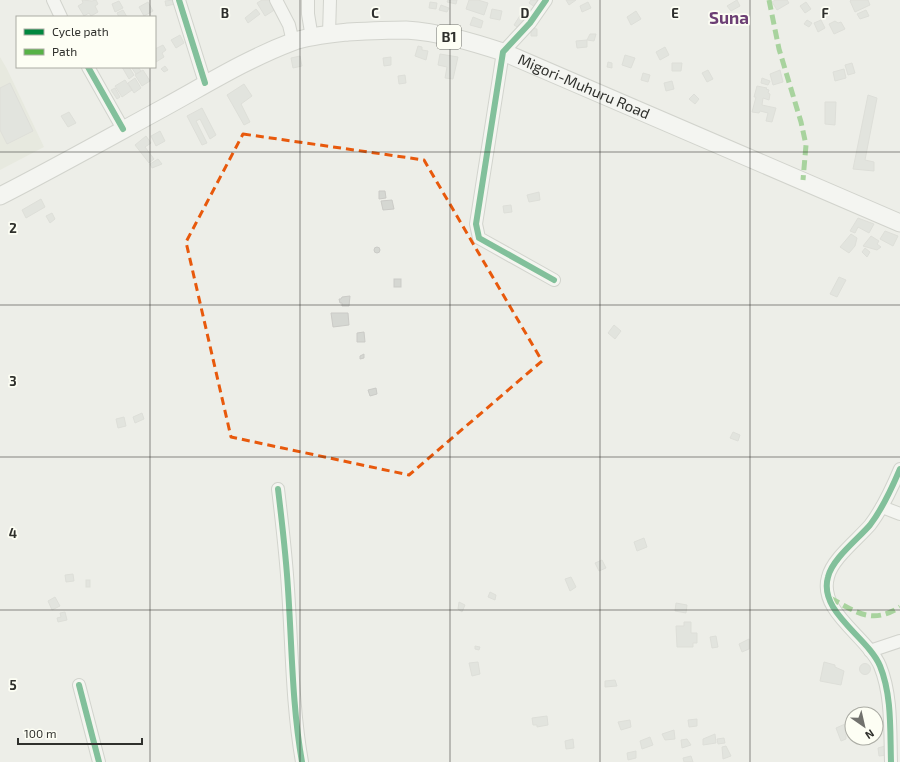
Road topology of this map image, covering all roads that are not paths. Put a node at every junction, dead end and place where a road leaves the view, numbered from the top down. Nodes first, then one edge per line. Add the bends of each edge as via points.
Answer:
1 (53, 0) edge
2 (179, 0) edge
3 (276, 0) edge
4 (308, 0) edge
5 (330, 0) edge
6 (546, 0) edge
7 (61, 16) edge
8 (329, 34) junction
9 (312, 38) junction
10 (293, 42) junction
11 (503, 52) junction
12 (89, 68) edge
13 (205, 83) junction
14 (123, 130) junction
15 (0, 196) edge
16 (900, 223) edge
17 (554, 280) dead end
18 (900, 469) edge
19 (278, 489) dead end
20 (882, 507) junction
21 (900, 514) edge
22 (900, 641) edge
23 (870, 651) junction
24 (79, 684) dead end
25 (99, 762) edge
26 (302, 762) edge
27 (891, 762) edge

1 - 7 street
2 - 13 street
3 - 10 street via 289,25
4 - 9 street
5 - 8 street
6 - 11 street via 530,23
8 - 9 highway, Migori-Muhuru Road / B1
8 - 11 highway, Migori-Muhuru Road / B1 via 407,30 442,35
9 - 10 highway, Migori-Muhuru Road / B1
10 - 13 highway, Migori-Muhuru Road / B1 via 255,57
11 - 16 highway, Migori-Muhuru Road / B1
11 - 17 street via 476,224 479,238
12 - 14 street
13 - 14 highway, Migori-Muhuru Road / B1
14 - 15 highway, Migori-Muhuru Road / B1
18 - 20 street
19 - 26 street via 288,588 294,703
20 - 21 street
20 - 23 street via 870,525 838,560 828,574 826,584 836,612
22 - 23 street
23 - 27 street via 879,664 884,678
24 - 25 street

